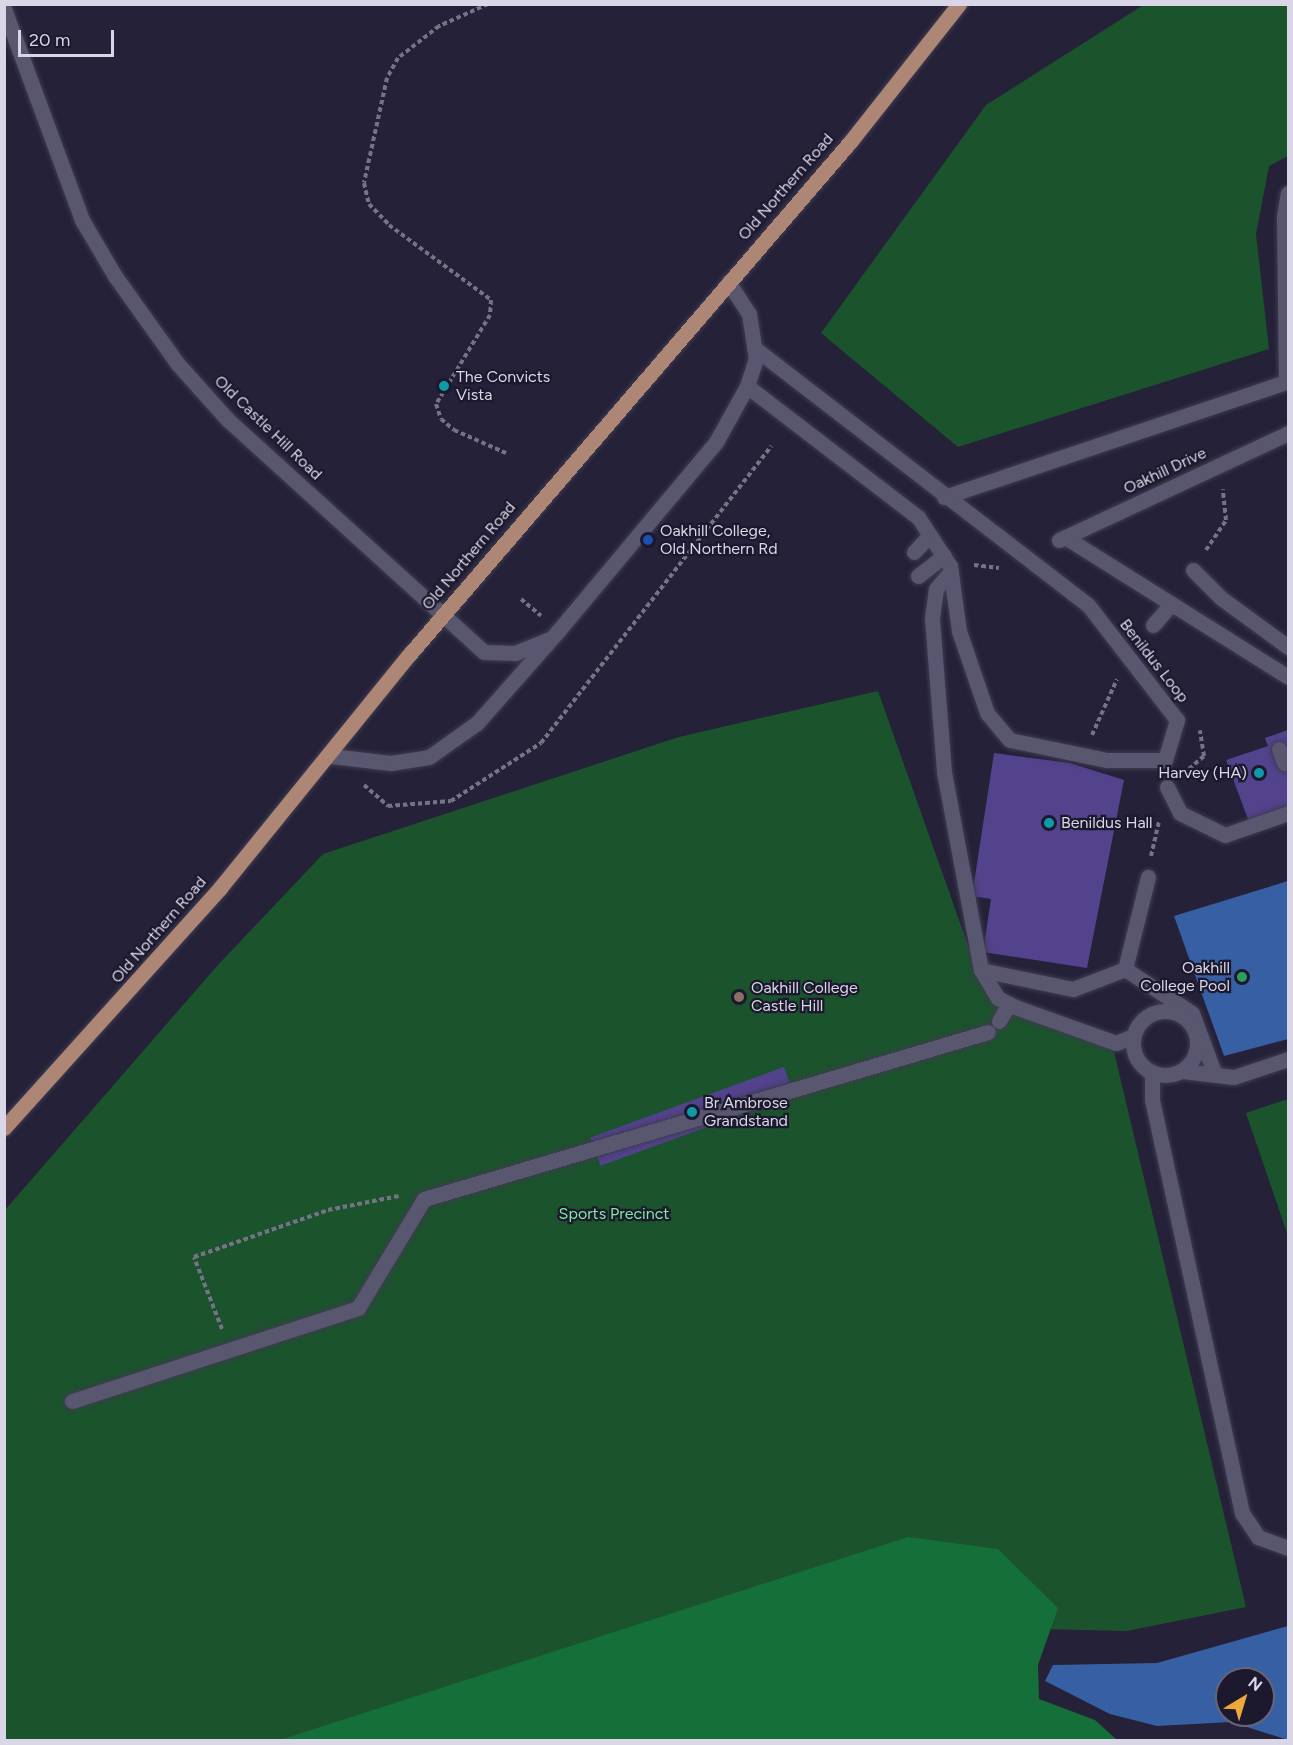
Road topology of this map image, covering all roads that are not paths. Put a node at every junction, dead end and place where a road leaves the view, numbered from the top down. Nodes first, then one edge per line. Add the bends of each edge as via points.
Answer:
1 (959, 4) edge
2 (4, 9) edge
3 (1288, 193) edge
4 (728, 282) junction
5 (754, 348) junction
6 (747, 386) junction
7 (1288, 433) edge
8 (944, 497) junction
9 (930, 535) junction
10 (914, 552) dead end
11 (945, 556) junction
12 (958, 568) junction
13 (1193, 570) road end
14 (918, 576) dead end
15 (1171, 603) junction
16 (444, 613) junction
17 (1153, 625) dead end
18 (550, 639) junction
19 (1288, 647) edge
20 (1288, 677) edge
21 (331, 756) junction
22 (1167, 787) road end
23 (1288, 813) edge
24 (1148, 877) road end
25 (1125, 969) junction
26 (981, 970) junction
27 (1009, 1004) junction
28 (1133, 1036) junction
29 (1288, 1059) edge
30 (1182, 1071) junction
31 (1152, 1072) junction
32 (1215, 1075) junction
33 (4, 1128) edge
34 (72, 1401) dead end
35 (1288, 1548) edge

1 - 4 main road, Old Northern Road via 850,142
2 - 16 street, Old Castle Hill Road via 82,220 153,333 227,419
3 - 8 street via 1284,217 1286,382
4 - 5 street via 749,314
4 - 16 main road, Old Northern Road
5 - 6 street
5 - 8 street, Benildus Loop
6 - 9 street, Benildus Loop via 918,517
6 - 18 street via 716,442
7 - 15 street, Oakhill Drive via 1061,539
8 - 12 street, Benildus Loop via 1088,605 1178,720 1166,760 1107,760 1010,740 987,713 959,631
9 - 10 street
9 - 11 street, Benildus Loop
11 - 12 street, Benildus Loop
11 - 14 street
12 - 26 street via 936,589 932,619 944,772
13 - 19 street via 1221,598
15 - 17 street
15 - 20 street
16 - 18 street, Old Castle Hill Road via 484,652 515,653
16 - 21 main road, Old Northern Road
18 - 21 street via 477,723 429,757 391,763
21 - 33 main road, Old Northern Road
22 - 23 street via 1180,813 1225,835
24 - 25 street
25 - 26 street via 1073,989
25 - 32 street via 1192,1013
26 - 27 street via 998,998
27 - 28 street via 1116,1043
27 - 34 street via 994,1027 424,1199 358,1308
28 - 30 street via 1154,1014 1184,1018 1197,1045
28 - 31 street via 1138,1060
29 - 32 street via 1234,1077
30 - 31 street
30 - 32 street
31 - 35 street via 1152,1100 1242,1513 1258,1537

